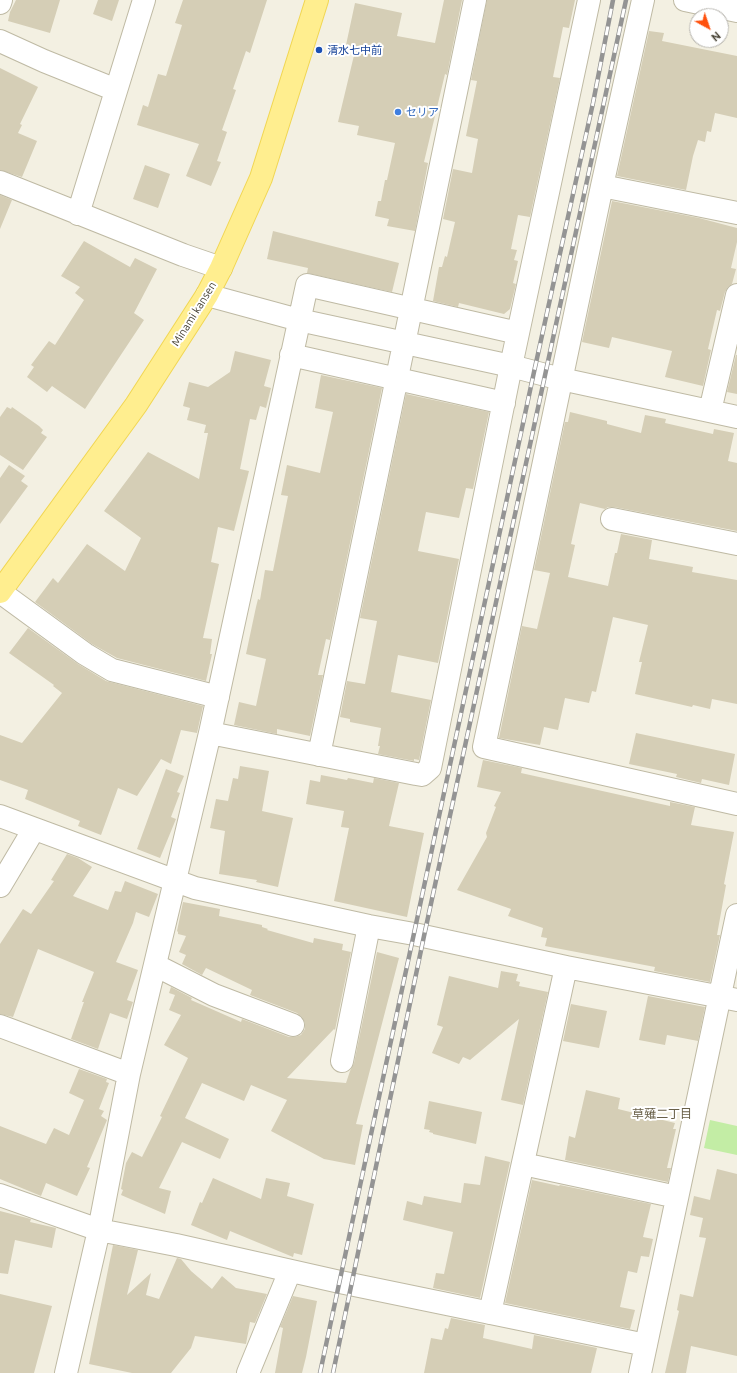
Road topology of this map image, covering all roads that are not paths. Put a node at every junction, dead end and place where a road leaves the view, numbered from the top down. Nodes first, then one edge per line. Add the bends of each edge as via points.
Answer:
1 (144, 0) edge
2 (317, 0) edge
3 (475, 0) edge
4 (589, 0) edge
5 (643, 0) edge
6 (685, 0) edge
7 (737, 11) edge
8 (0, 40) edge
9 (116, 90) junction
10 (0, 182) edge
11 (602, 186) junction
12 (737, 213) edge
13 (78, 214) junction
14 (221, 268) junction
15 (207, 295) junction
16 (737, 295) edge
17 (411, 310) junction
18 (299, 320) junction
19 (518, 333) junction
20 (404, 343) junction
21 (291, 355) junction
22 (511, 366) junction
23 (397, 379) junction
24 (561, 379) junction
25 (504, 403) junction
26 (710, 411) junction
27 (737, 417) edge
28 (612, 518) dead end
29 (737, 544) edge
30 (0, 592) edge
31 (218, 697) junction
32 (210, 733) junction
33 (319, 755) junction
34 (737, 804) edge
35 (0, 816) edge
36 (34, 829) junction
37 (175, 881) junction
38 (0, 886) edge
39 (737, 915) edge
40 (370, 926) junction
41 (155, 965) junction
42 (566, 967) junction
43 (728, 998) edge
44 (0, 1026) edge
45 (293, 1026) dead end
46 (342, 1061) dead end
47 (129, 1074) junction
48 (523, 1164) junction
49 (0, 1194) edge
50 (677, 1197) junction
51 (99, 1230) junction
52 (290, 1271) junction
53 (490, 1313) junction
54 (646, 1345) junction
55 (66, 1373) edge
56 (248, 1373) edge
57 (640, 1373) edge

1 - 9 street
2 - 14 main road, Minami kansen via 261,178
3 - 17 street
4 - 19 street
5 - 11 street
6 - 7 street
8 - 9 street
9 - 13 street
10 - 13 street
11 - 12 street
11 - 24 street
13 - 14 street
14 - 15 main road, Minami kansen
15 - 18 street
15 - 30 main road, Minami kansen via 136,405
16 - 26 street
17 - 18 street via 307,285
17 - 19 street
17 - 20 street
18 - 20 street
18 - 21 street
19 - 22 street
20 - 22 street
20 - 23 street
21 - 23 street
21 - 31 street
22 - 24 street
22 - 25 street
23 - 25 street
23 - 33 street
24 - 26 street
24 - 34 street via 484,747
25 - 33 street via 430,768 422,775
26 - 27 street
28 - 29 street
30 - 31 street via 85,654 112,670
31 - 32 street
32 - 33 street
32 - 37 street
35 - 36 street
36 - 37 street
36 - 38 street
37 - 40 street via 194,888
37 - 41 street
39 - 43 street
40 - 42 street
40 - 46 street
41 - 45 street via 214,995
41 - 47 street
42 - 43 street
42 - 48 street
43 - 50 street
44 - 47 street
47 - 51 street
48 - 50 street
48 - 53 street
49 - 51 street
50 - 54 street
51 - 52 street
51 - 55 street
52 - 53 street
52 - 56 street
53 - 54 street
54 - 57 street

